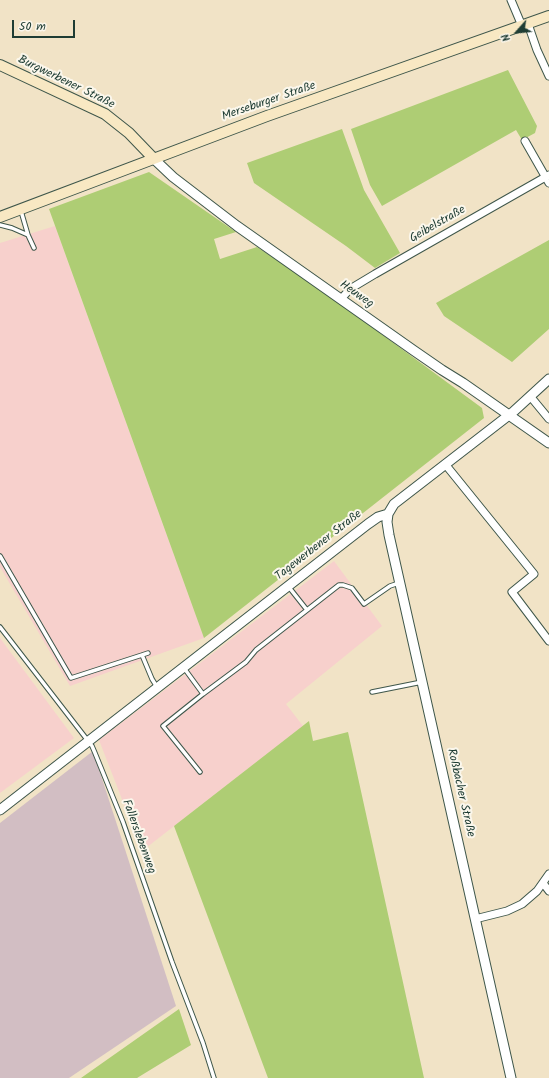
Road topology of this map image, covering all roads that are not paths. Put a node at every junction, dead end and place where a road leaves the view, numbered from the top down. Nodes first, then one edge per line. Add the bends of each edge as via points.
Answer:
1 (511, 0) edge
2 (549, 16) edge
3 (525, 25) junction
4 (0, 65) edge
5 (549, 76) edge
6 (525, 141) dead end
7 (154, 158) junction
8 (548, 178) edge
9 (20, 210) junction
10 (0, 217) edge
11 (0, 225) edge
12 (28, 235) junction
13 (34, 248) dead end
14 (341, 299) junction
15 (549, 379) edge
16 (530, 396) junction
17 (508, 415) junction
18 (549, 419) edge
19 (549, 443) edge
20 (445, 464) junction
21 (388, 514) junction
22 (0, 556) edge
23 (400, 583) junction
24 (288, 586) junction
25 (307, 610) junction
26 (0, 627) edge
27 (549, 641) edge
28 (148, 652) dead end
29 (142, 655) junction
30 (184, 668) junction
31 (422, 682) junction
32 (158, 688) junction
33 (372, 692) dead end
34 (204, 694) junction
35 (88, 741) junction
36 (200, 772) dead end
37 (0, 810) edge
38 (549, 874) edge
39 (543, 883) junction
40 (549, 891) edge
41 (475, 919) junction
42 (214, 1078) edge
43 (511, 1078) edge

1 - 3 street
2 - 3 main road, Merseburger Straße
3 - 5 street
3 - 7 main road, Merseburger Straße
4 - 7 main road, Burgwerbener Straße via 105,114
6 - 8 street
7 - 9 main road, Merseburger Straße
7 - 14 street, Heuweg via 173,177 218,212
8 - 14 street, Geibelstraße via 375,274 350,289
9 - 10 main road, Merseburger Straße
9 - 12 lane
11 - 12 lane
12 - 13 lane
14 - 17 street, Heuweg
15 - 16 street, Tagewerbener Straße
16 - 17 street, Tagewerbener Straße
16 - 18 street
17 - 19 street, Heuweg
17 - 20 street, Tagewerbener Straße
20 - 21 street, Tagewerbener Straße via 394,504
20 - 27 street via 534,574 512,592
21 - 23 street, Roßbacher Straße via 387,522
21 - 24 street, Tagewerbener Straße via 368,524
22 - 29 lane via 71,678
23 - 25 lane via 390,586 364,604 352,588 339,585
23 - 31 street, Roßbacher Straße
24 - 25 lane
24 - 30 street, Tagewerbener Straße
25 - 34 lane
26 - 35 lane, Fallerslebenweg
28 - 29 lane
29 - 32 lane
30 - 32 street, Tagewerbener Straße
30 - 34 lane
31 - 33 lane
31 - 41 street, Roßbacher Straße
32 - 35 street, Tagewerbener Straße
34 - 36 lane via 163,726
35 - 37 street, Tagewerbener Straße
35 - 42 lane, Fallerslebenweg via 95,752 123,822
38 - 39 street
39 - 40 street
39 - 41 street via 522,904 507,911
41 - 43 street, Roßbacher Straße

